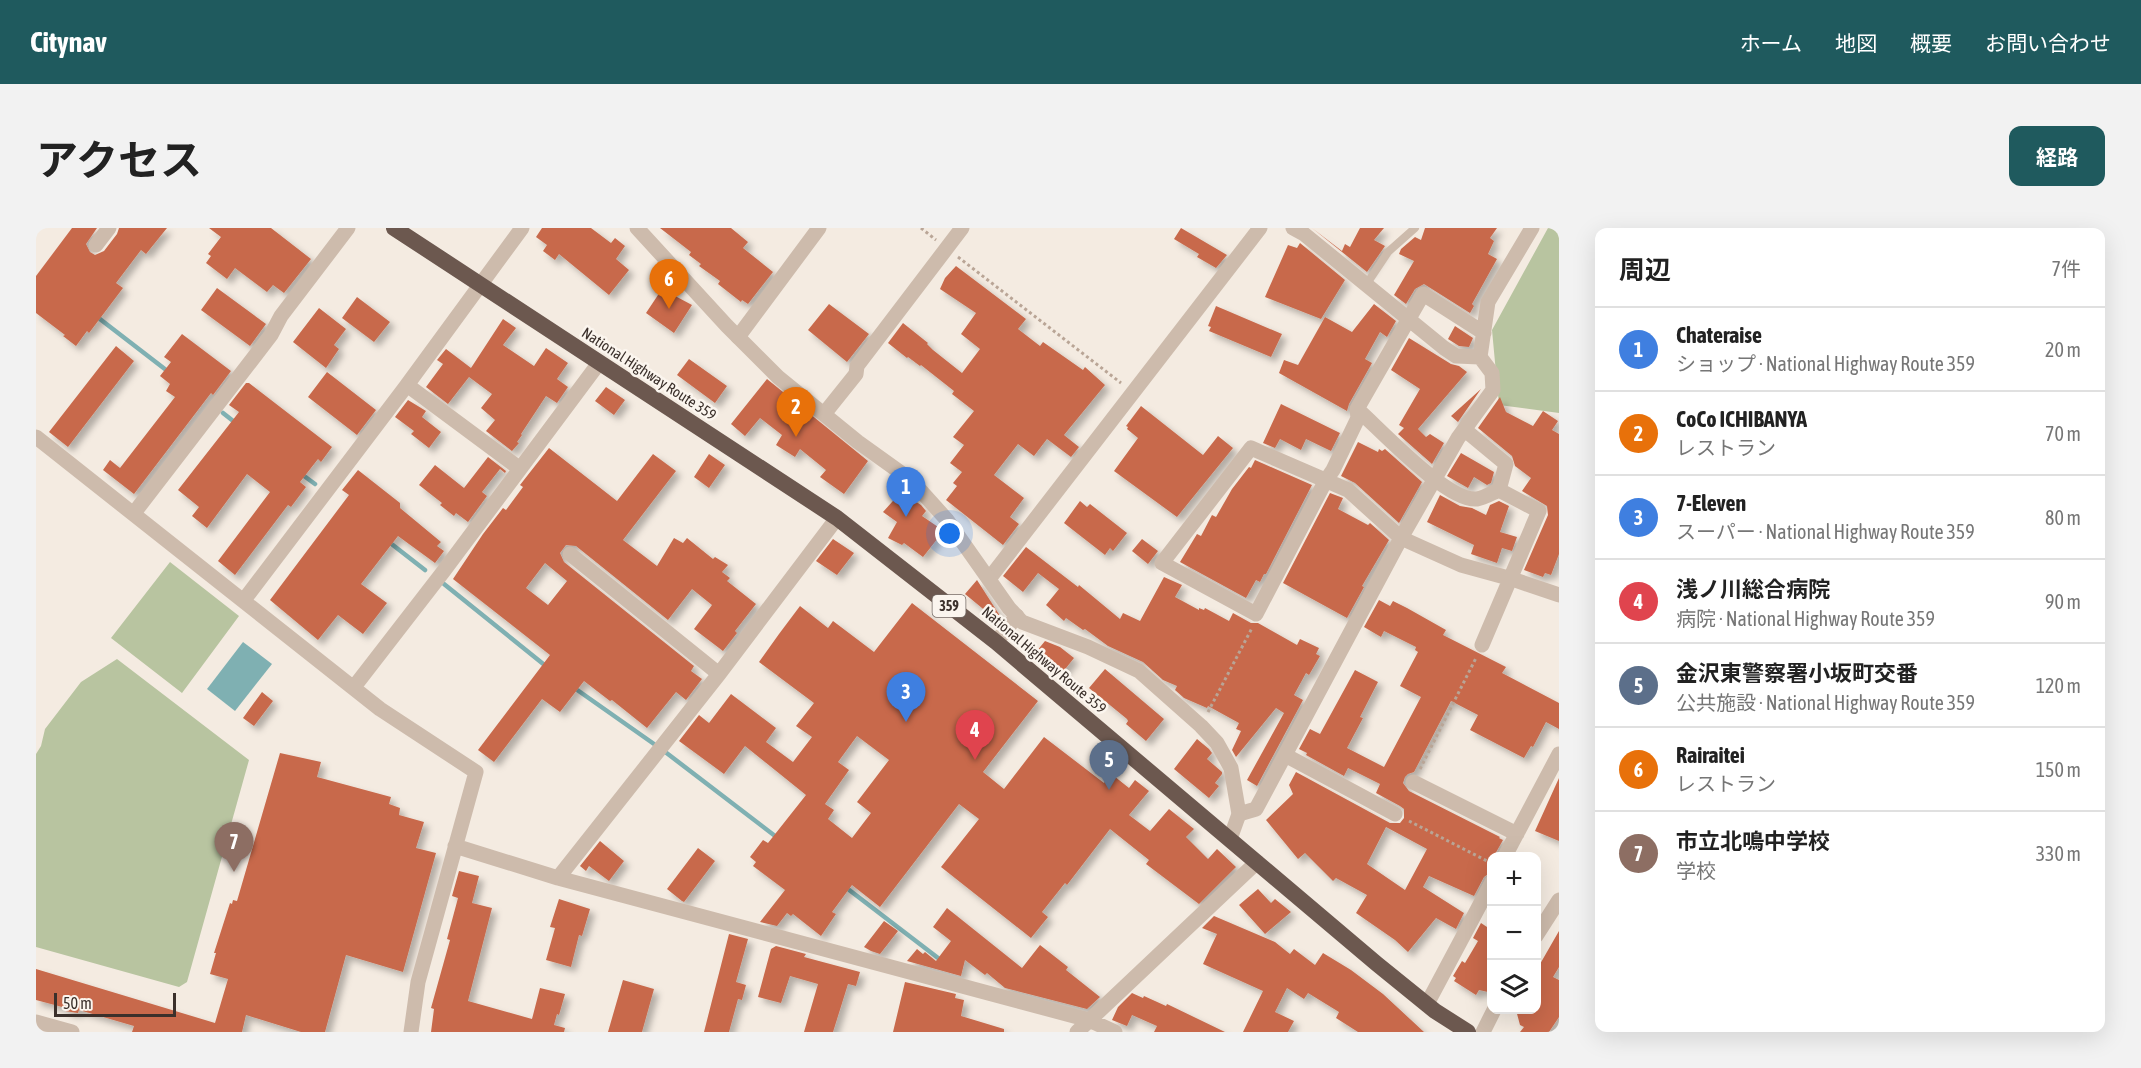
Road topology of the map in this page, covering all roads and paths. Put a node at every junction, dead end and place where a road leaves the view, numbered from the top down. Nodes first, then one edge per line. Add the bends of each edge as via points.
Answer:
1 (109, 228) edge
2 (348, 228) edge
3 (393, 228) edge
4 (522, 228) edge
5 (637, 228) edge
6 (819, 228) edge
7 (921, 228) edge
8 (963, 228) edge
9 (1260, 228) edge
10 (1293, 228) edge
11 (1415, 228) edge
12 (1532, 228) edge
13 (96, 245) dead end
14 (947, 248) junction
15 (480, 285) junction
16 (1366, 285) junction
17 (1408, 320) junction
18 (1484, 333) junction
19 (738, 337) junction
20 (1480, 357) junction
21 (599, 363) junction
22 (407, 385) junction
23 (1133, 392) junction
24 (1357, 409) junction
25 (824, 414) junction
26 (1465, 430) junction
27 (36, 436) edge
28 (519, 468) junction
29 (1326, 480) junction
30 (1435, 480) junction
31 (1499, 490) junction
32 (134, 513) junction
33 (837, 518) junction
34 (1401, 538) junction
35 (570, 554) dead end
36 (989, 579) junction
37 (1512, 579) junction
38 (1559, 596) edge
39 (244, 600) junction
40 (1256, 614) junction
41 (1017, 616) junction
42 (996, 642) junction
43 (1482, 645) joint
44 (719, 674) junction
45 (354, 687) junction
46 (1201, 726) junction
47 (1559, 754) edge
48 (1285, 755) junction
49 (1413, 782) joint
50 (1239, 814) junction
51 (1395, 814) joint
52 (1517, 834) junction
53 (1230, 839) junction
54 (455, 846) junction
55 (1507, 852) edge
56 (1487, 861) edge
57 (1257, 862) junction
58 (558, 878) junction
59 (1487, 890) edge
60 (1559, 900) edge
61 (1541, 928) edge
62 (1427, 1004) junction
63 (1492, 1014) edge
64 (1089, 1020) junction
65 (36, 1022) edge
66 (72, 1032) edge
67 (411, 1032) edge
68 (1077, 1032) edge
69 (1116, 1032) edge
70 (1468, 1032) edge
71 (1483, 1032) edge

1 - 13 street
2 - 32 street
3 - 15 highway, National Highway Route 359 / 359
4 - 15 street
5 - 19 street
6 - 19 street
7 - 14 path
8 - 14 street
9 - 23 street
10 - 16 street
11 - 16 lane via 1388,252
12 - 18 street via 1488,302
14 - 23 path
14 - 25 street
15 - 21 highway, National Highway Route 359 / 359
15 - 22 street
16 - 17 street
17 - 18 street via 1423,294
17 - 20 street via 1456,356
17 - 24 street
18 - 20 street
19 - 25 street via 778,377
20 - 26 street via 1492,373 1493,390
21 - 28 street
21 - 33 highway, National Highway Route 359 / 359
22 - 28 street
22 - 39 street
23 - 36 street
24 - 29 street via 1358,418
24 - 30 street
25 - 36 street via 910,480 947,520
26 - 30 street
26 - 31 street via 1506,464
27 - 32 street
28 - 45 street
29 - 34 street via 1348,490
29 - 40 street
29 - 40 street via 1251,448 1162,563
30 - 31 street via 1451,491 1477,499
30 - 34 street
31 - 37 street via 1539,510
32 - 39 street
33 - 42 highway, National Highway Route 359 / 359
33 - 44 street
34 - 37 street via 1461,565
34 - 48 street
35 - 44 street
36 - 41 street
37 - 38 street
37 - 43 street
39 - 45 street
40 - 46 path
41 - 42 street
41 - 46 street via 1022,622 1139,671
42 - 53 highway, National Highway Route 359 / 359
43 - 49 path
44 - 58 street
45 - 54 street via 380,709 476,772
46 - 50 street via 1232,768
47 - 52 street
48 - 50 street via 1256,809
48 - 51 street
49 - 52 street
50 - 53 street
51 - 56 path
52 - 55 street
53 - 57 highway, National Highway Route 359 / 359
54 - 58 street
54 - 67 street via 418,982
57 - 62 highway, National Highway Route 359 / 359
57 - 64 street
58 - 64 street
59 - 62 street
60 - 61 street
62 - 70 highway, National Highway Route 359 / 359
63 - 71 street
64 - 68 street
64 - 69 street
65 - 66 street

